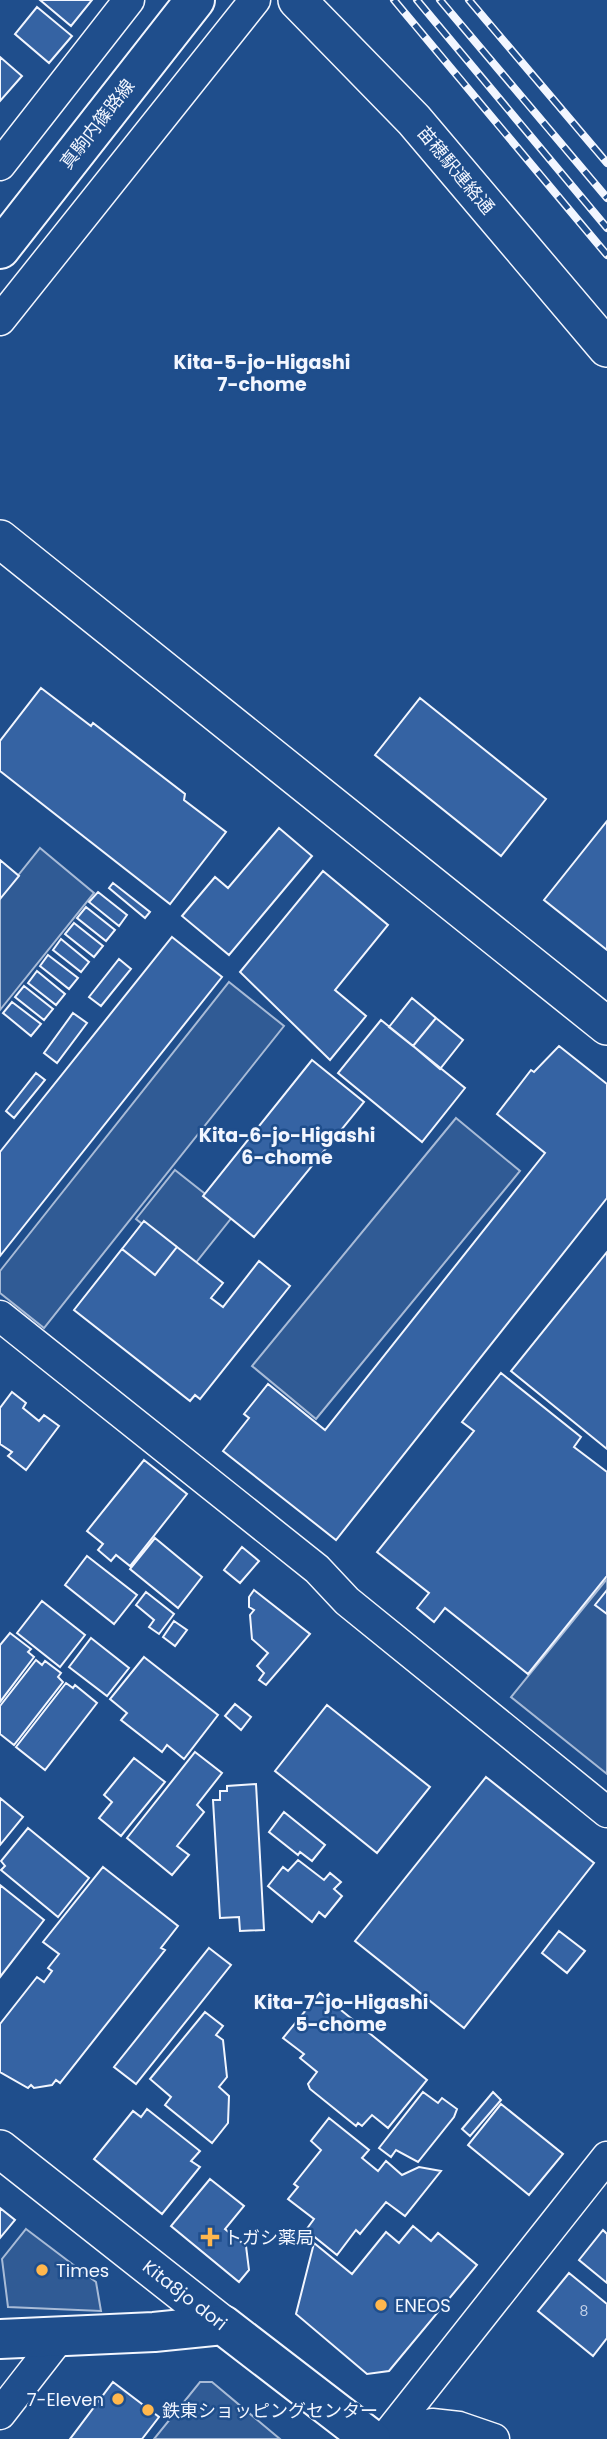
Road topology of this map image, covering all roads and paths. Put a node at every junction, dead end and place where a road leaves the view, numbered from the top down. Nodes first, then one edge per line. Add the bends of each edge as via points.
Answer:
1 (129, 0) edge
2 (195, 0) edge
3 (255, 0) edge
4 (297, 0) edge
5 (0, 165) edge
6 (0, 249) edge
7 (0, 320) edge
8 (607, 348) edge
9 (0, 539) edge
10 (607, 1026) edge
11 (0, 1316) edge
12 (607, 1812) edge
13 (0, 2150) edge
14 (607, 2157) edge
15 (223, 2325) junction
16 (60, 2337) junction
17 (0, 2339) edge
18 (0, 2414) edge
19 (371, 2439) edge
20 (384, 2439) edge
21 (394, 2439) edge
22 (494, 2439) edge

1 - 5 street
2 - 6 main road, 真駒内篠路線
3 - 7 street
4 - 8 street, 苗穂駅連絡通 via 414,120
9 - 10 street
11 - 12 street via 317,1569 347,1601
13 - 15 street, Kita8jo dori
14 - 20 street
15 - 16 main road
15 - 19 main road, Kita8jo dori
16 - 17 main road
16 - 18 street
21 - 22 street via 432,2424

